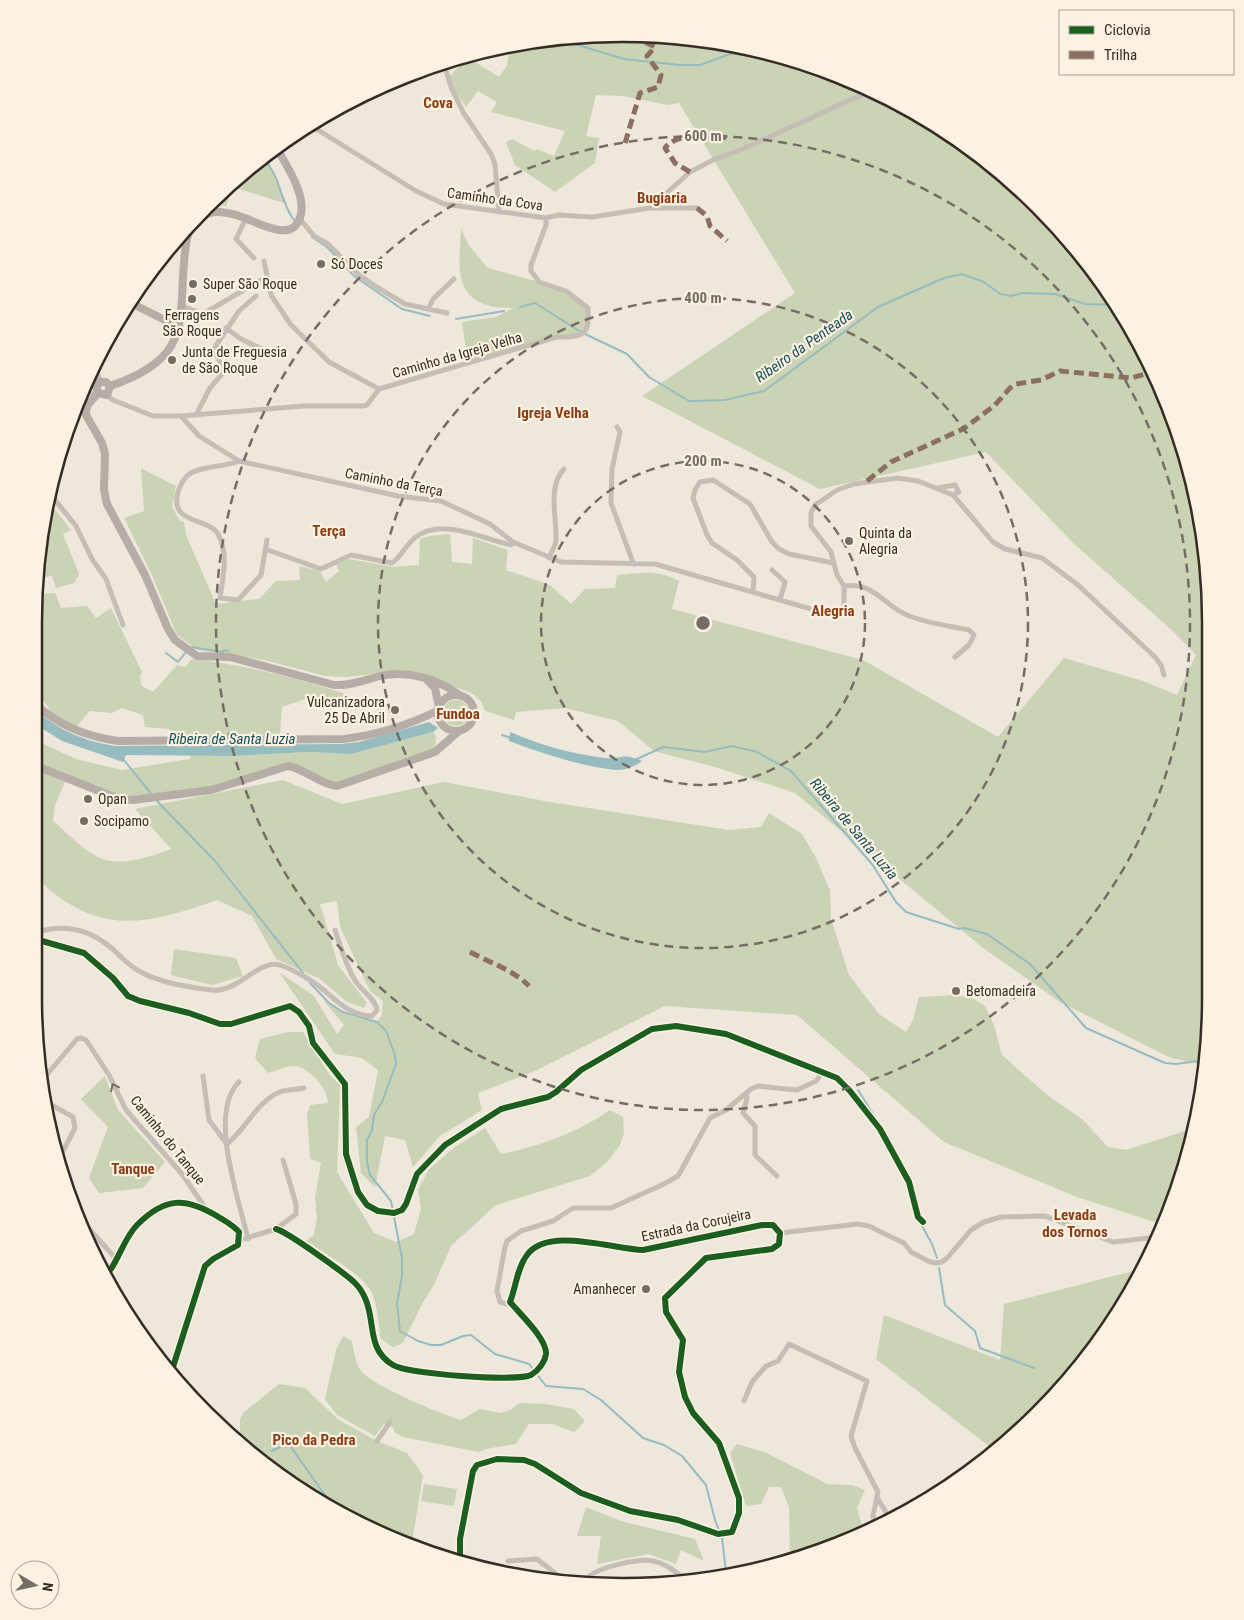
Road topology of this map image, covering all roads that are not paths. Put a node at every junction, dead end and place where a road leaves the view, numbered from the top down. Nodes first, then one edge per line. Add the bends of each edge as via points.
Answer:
1 (446, 70) edge
2 (862, 95) edge
3 (317, 129) edge
4 (280, 154) edge
5 (650, 208) junction
6 (697, 208) dead end
7 (498, 212) junction
8 (211, 213) edge
9 (546, 218) junction
10 (300, 219) junction
11 (245, 220) junction
12 (187, 239) edge
13 (254, 258) dead end
14 (264, 261) dead end
15 (454, 279) dead end
16 (266, 281) junction
17 (256, 296) dead end
18 (136, 306) edge
19 (182, 306) junction
20 (428, 309) junction
21 (447, 313) dead end
22 (179, 327) junction
23 (226, 328) junction
24 (262, 349) dead end
25 (98, 376) edge
26 (101, 381) junction
27 (110, 386) junction
28 (379, 389) junction
29 (90, 393) edge
30 (96, 394) junction
31 (107, 395) junction
32 (196, 415) junction
33 (181, 416) junction
34 (617, 427) dead end
35 (239, 461) junction
36 (564, 469) dead end
37 (937, 488) junction
38 (953, 495) junction
39 (56, 501) edge
40 (267, 540) dead end
41 (513, 542) junction
42 (265, 550) junction
43 (549, 558) junction
44 (833, 563) junction
45 (634, 565) junction
46 (772, 570) dead end
47 (844, 586) junction
48 (753, 591) junction
49 (780, 600) junction
50 (123, 625) dead end
51 (955, 657) dead end
52 (1164, 675) dead end
53 (423, 677) junction
54 (461, 696) junction
55 (439, 709) junction
56 (43, 710) edge
57 (423, 718) junction
58 (442, 724) junction
59 (463, 729) junction
60 (442, 746) junction
61 (43, 769) edge
62 (335, 930) dead end
63 (43, 932) edge
64 (43, 940) edge
65 (822, 1073) junction
66 (47, 1075) edge
67 (203, 1076) dead end
68 (239, 1082) dead end
69 (304, 1088) dead end
70 (746, 1093) junction
71 (53, 1107) edge
72 (227, 1144) junction
73 (63, 1152) edge
74 (283, 1160) dead end
75 (777, 1176) dead end
76 (206, 1209) junction
77 (923, 1222) dead end
78 (276, 1229) junction
79 (93, 1233) edge
80 (780, 1233) junction
81 (1149, 1238) edge
82 (248, 1239) junction
83 (240, 1240) junction
84 (117, 1260) junction
85 (110, 1269) edge
86 (513, 1306) junction
87 (174, 1365) edge
88 (744, 1400) dead end
89 (390, 1422) dead end
90 (377, 1441) dead end
91 (878, 1499) junction
92 (887, 1513) edge
93 (874, 1520) edge
94 (460, 1554) edge
95 (508, 1561) dead end
96 (556, 1574) edge
97 (679, 1574) edge
98 (590, 1576) edge

1 - 7 street via 459,103 495,164
2 - 5 street via 690,172
3 - 7 street, Caminho da Cova via 438,202
4 - 10 main road via 298,191 302,206
5 - 6 street, Caminho da Cova
5 - 9 street, Caminho da Cova via 592,217 558,215
7 - 9 street, Caminho da Cova
8 - 11 main road
9 - 28 street, Caminho da Igreja Velha via 531,264 532,275 540,282 566,291 588,308 589,321 585,333 576,337 557,337
10 - 11 main road via 292,230
10 - 20 street via 314,236 328,244 370,283 406,304
11 - 13 street via 236,238
12 - 19 main road
14 - 16 street
15 - 20 street via 433,299
16 - 19 street via 261,280 207,312 199,314
16 - 28 street via 271,295 291,324 329,362
17 - 23 street
18 - 22 main road
19 - 22 main road
20 - 21 street
22 - 27 main road via 171,348 160,361
23 - 24 street
23 - 32 street via 215,347 223,373 210,388
25 - 26 street
26 - 27 main road
26 - 30 main road via 96,386
27 - 31 main road
28 - 32 street, Caminho da Igreja Velha via 367,405 362,406 304,406
29 - 30 street
30 - 31 main road
30 - 53 main road via 87,406 86,415 105,454 107,504 175,640 198,656 230,657 334,685 399,674
31 - 33 street, Caminho da Igreja Velha via 142,413
32 - 33 street, Caminho da Igreja Velha
33 - 35 street, Caminho da Terça via 199,436
34 - 45 street via 620,432 612,469 611,503
35 - 41 street, Caminho da Terça via 398,496 431,498 490,524
35 - 42 street via 190,474 179,490 178,504 185,517 217,533 226,560 220,598 223,600 238,600 258,580
36 - 43 street via 554,495 556,540
37 - 38 street
37 - 38 street via 955,485 959,492
37 - 44 street via 898,478 867,481 837,490 822,499 811,513 811,526 831,552
38 - 52 street via 993,542 1005,549 1042,558 1078,584 1155,657
39 - 50 street via 76,526 106,579
40 - 42 street
41 - 42 street via 510,545 450,529 437,530 414,538 392,563 351,555 321,569
41 - 43 street, Caminho da Terça
43 - 45 street, Caminho da Terça via 571,564
44 - 47 street
44 - 48 street via 785,552 772,542 750,504 713,480 700,482 693,498 706,535 754,577
45 - 48 street, Caminho da Terça via 655,564
46 - 49 street via 785,582
47 - 49 street, Caminho da Terça via 844,612 839,617
47 - 51 street via 855,585 873,591 907,616 969,630 974,635 972,640
48 - 49 street, Caminho da Terça
53 - 54 main road
53 - 55 main road via 435,688
54 - 55 main road via 448,697
54 - 59 main road via 472,705 473,718
55 - 57 main road
55 - 58 main road
56 - 57 main road via 71,729 118,741 344,739
57 - 58 main road
58 - 59 main road
58 - 60 main road
59 - 60 main road
60 - 61 main road via 434,752 337,786 288,766 210,790 133,800 119,799
62 - 63 street via 353,977 376,1004 375,1014 368,1016 355,1012 313,982 282,966 271,964 232,987 208,990 146,975 108,945 75,928 52,928
64 - 65 street via 84,953 128,996 140,1002 220,1024 295,1007 309,1026 313,1043 345,1084 346,1154 361,1198 366,1206 378,1211 394,1213 402,1210 417,1174 445,1145 501,1109 548,1097 581,1070 652,1029 676,1026 726,1034
65 - 70 street via 816,1081 796,1090 758,1086
65 - 77 street via 845,1084 880,1129 909,1182 918,1216
76 -> 66 street, Caminho do Tanque via 182,1174 126,1110 109,1075 86,1040 80,1038
67 - 72 street via 209,1120
68 - 72 street via 232,1088 227,1111
69 - 72 street via 280,1092 261,1104 238,1136
70 - 75 street via 742,1113 755,1126 755,1155
70 - 86 street via 726,1110 710,1118 678,1176 610,1208 573,1208 553,1221 521,1231 507,1241 497,1297 503,1305
71 - 73 street via 73,1117 75,1128
72 - 82 street via 229,1169
74 - 78 street via 297,1210 294,1217
76 - 83 main road via 237,1229
76 - 84 main road via 184,1202 156,1211 138,1224
78 - 82 street
78 - 86 street via 355,1283 366,1299 374,1345 391,1364 402,1370 513,1379 533,1374 543,1362 545,1347
79 - 84 street
80 - 81 street via 858,1224 870,1226 904,1243 911,1252 936,1263 948,1257 971,1230 1001,1217 1045,1216 1113,1242
80 - 86 street, Estrada da Corujeira via 773,1226 762,1225 643,1250 568,1240 547,1242 526,1255 510,1302
80 - 94 street via 779,1244 772,1249 706,1258 665,1298 666,1312 683,1340 679,1372 685,1397 693,1413 719,1443 739,1498 739,1513 732,1532 709,1532 678,1520 630,1511 581,1493 530,1462 497,1459 477,1465 472,1471
82 - 83 street
83 - 87 main road via 234,1249 205,1266
84 - 85 main road
88 - 91 street via 752,1382 766,1366 778,1361 789,1344 867,1381 852,1436 878,1492
89 - 90 street
91 - 92 street
91 - 93 street
95 - 96 street via 537,1560
97 - 98 street via 665,1564 646,1560 598,1570

